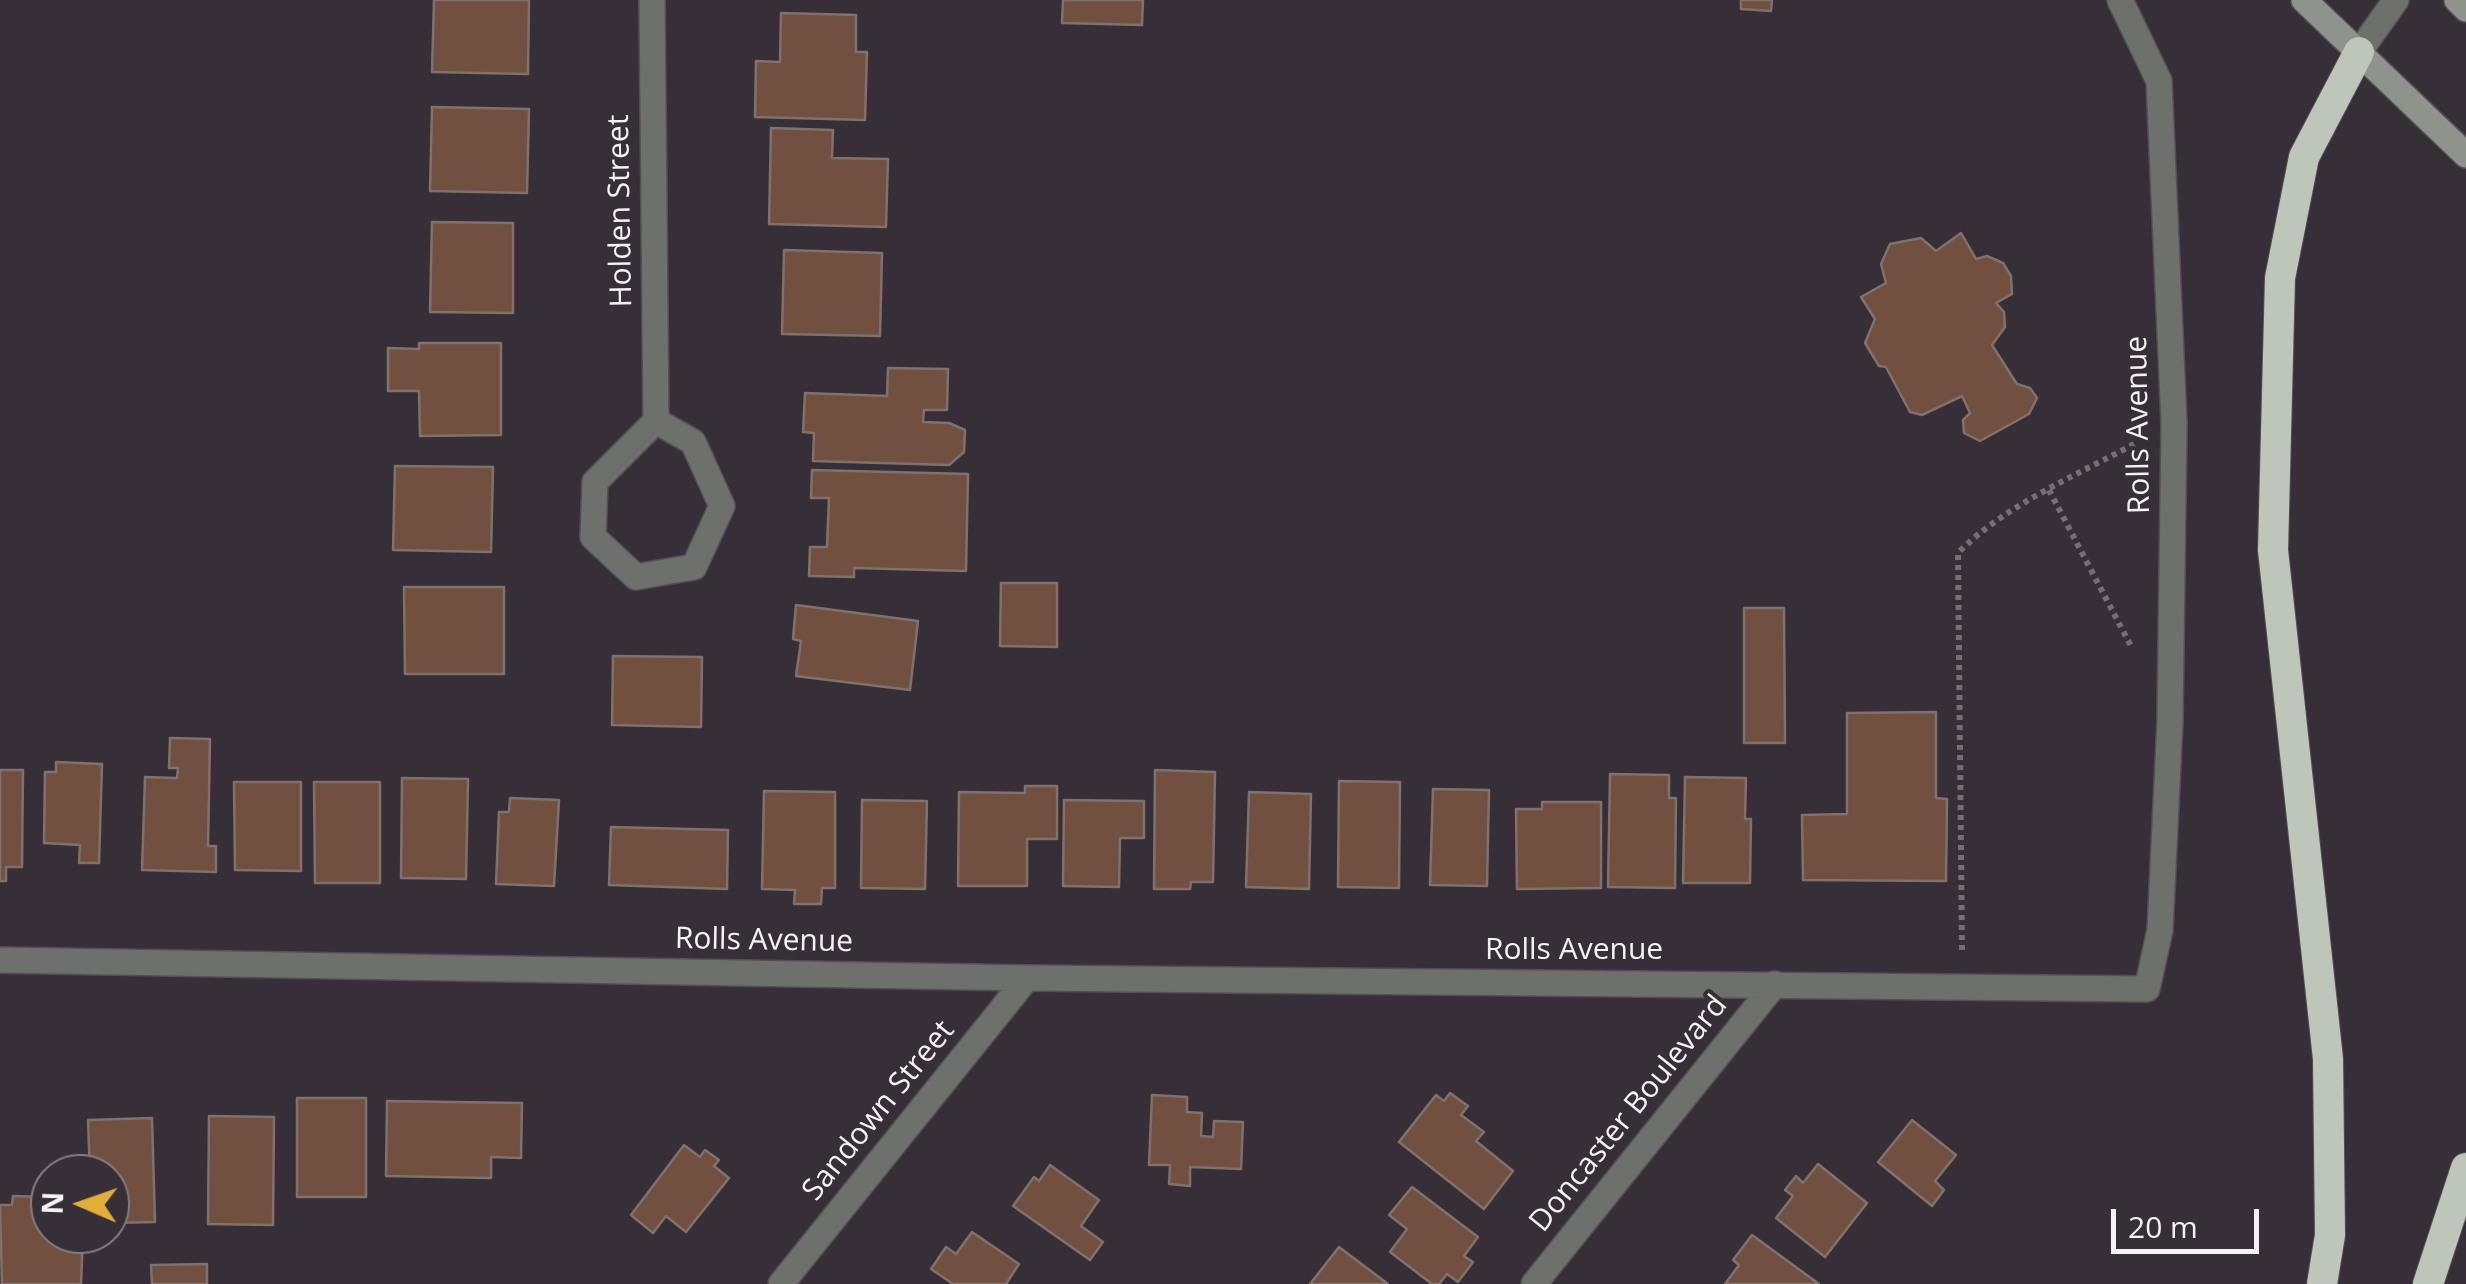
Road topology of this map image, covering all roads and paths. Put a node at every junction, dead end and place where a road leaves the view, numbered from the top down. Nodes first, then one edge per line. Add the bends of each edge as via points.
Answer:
1 (652, 0) edge
2 (2120, 0) edge
3 (2304, 0) edge
4 (2396, 0) edge
5 (2457, 0) edge
6 (2466, 9) edge
7 (2359, 52) junction
8 (2466, 155) edge
9 (656, 421) junction
10 (2174, 423) junction
11 (2049, 490) junction
12 (2136, 655) dead end
13 (0, 960) edge
14 (1027, 978) junction
15 (1774, 984) junction
16 (1962, 986) junction
17 (2466, 1168) edge
18 (781, 1284) edge
19 (1534, 1284) edge
20 (2322, 1284) edge
21 (2428, 1284) edge

1 - 9 street, Holden Street
2 - 10 street, Rolls Avenue via 2160,81
3 - 7 main road
4 - 7 street
5 - 6 main road
7 - 8 main road
7 - 20 highway via 2304,157 2280,278 2273,550 2328,1059 2330,1235
9 - 9 street via 595,482 593,537 636,577 694,567 722,506 693,442
10 - 11 path
10 - 16 street, Rolls Avenue via 2170,721 2160,930 2147,989
11 - 12 path
11 - 16 path via 1958,553
13 - 14 street, Rolls Avenue
14 - 15 street, Rolls Avenue
14 - 18 street, Sandown Street
15 - 16 street, Rolls Avenue
15 - 19 street, Doncaster Boulevard
17 - 21 highway

